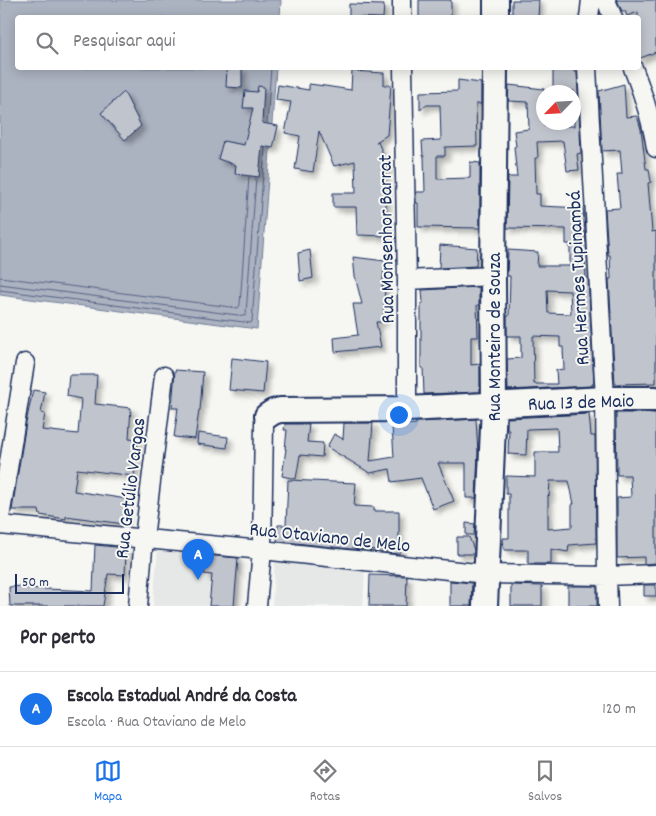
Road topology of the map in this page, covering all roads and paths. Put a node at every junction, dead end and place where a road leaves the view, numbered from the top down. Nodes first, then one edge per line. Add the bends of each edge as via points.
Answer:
1 (402, 0) edge
2 (496, 0) edge
3 (591, 0) edge
4 (606, 0) edge
5 (402, 15) edge
6 (496, 15) edge
7 (589, 15) edge
8 (612, 15) edge
9 (403, 70) edge
10 (495, 70) edge
11 (587, 70) edge
12 (634, 70) edge
13 (656, 148) edge
14 (493, 276) junction
15 (407, 280) junction
16 (26, 363) dead end
17 (164, 376) dead end
18 (656, 398) edge
19 (604, 399) junction
20 (494, 405) junction
21 (407, 409) junction
22 (267, 416) joint
23 (0, 518) edge
24 (0, 525) edge
25 (144, 538) junction
26 (262, 550) junction
27 (486, 574) junction
28 (656, 574) edge
29 (607, 576) junction
30 (138, 606) edge
31 (257, 606) edge
32 (485, 606) edge
33 (608, 606) edge

1 - 5 street
2 - 6 street
3 - 7 street
4 - 8 street
9 - 15 street, Rua Monsenhor Barrat
10 - 14 street, Rua Monteiro de Souza
11 - 19 street, Rua Hermes Tupinambá
12 - 13 street
14 - 15 street
14 - 20 street, Rua Monteiro de Souza
15 - 21 street, Rua Monsenhor Barrat
16 - 23 street
17 - 25 street, Rua Getúlio Vargas
18 - 19 street, Rua 13 de Maio
19 - 20 street, Rua 13 de Maio
19 - 29 street, Rua Hermes Tupinambá
20 - 21 street, Rua 13 de Maio
20 - 27 street, Rua Monteiro de Souza
21 - 22 street, Rua 13 de Maio via 280,410
22 - 26 street via 264,423
24 - 25 street, Rua Otaviano de Melo
25 - 26 street, Rua Otaviano de Melo
25 - 30 street, Rua Getúlio Vargas
26 - 27 street, Rua Otaviano de Melo
26 - 31 street
27 - 29 street, Rua Otaviano de Melo
27 - 32 street, Rua Monteiro de Souza
28 - 29 street, Rua Otaviano de Melo
29 - 33 street, Rua Hermes Tupinambá

